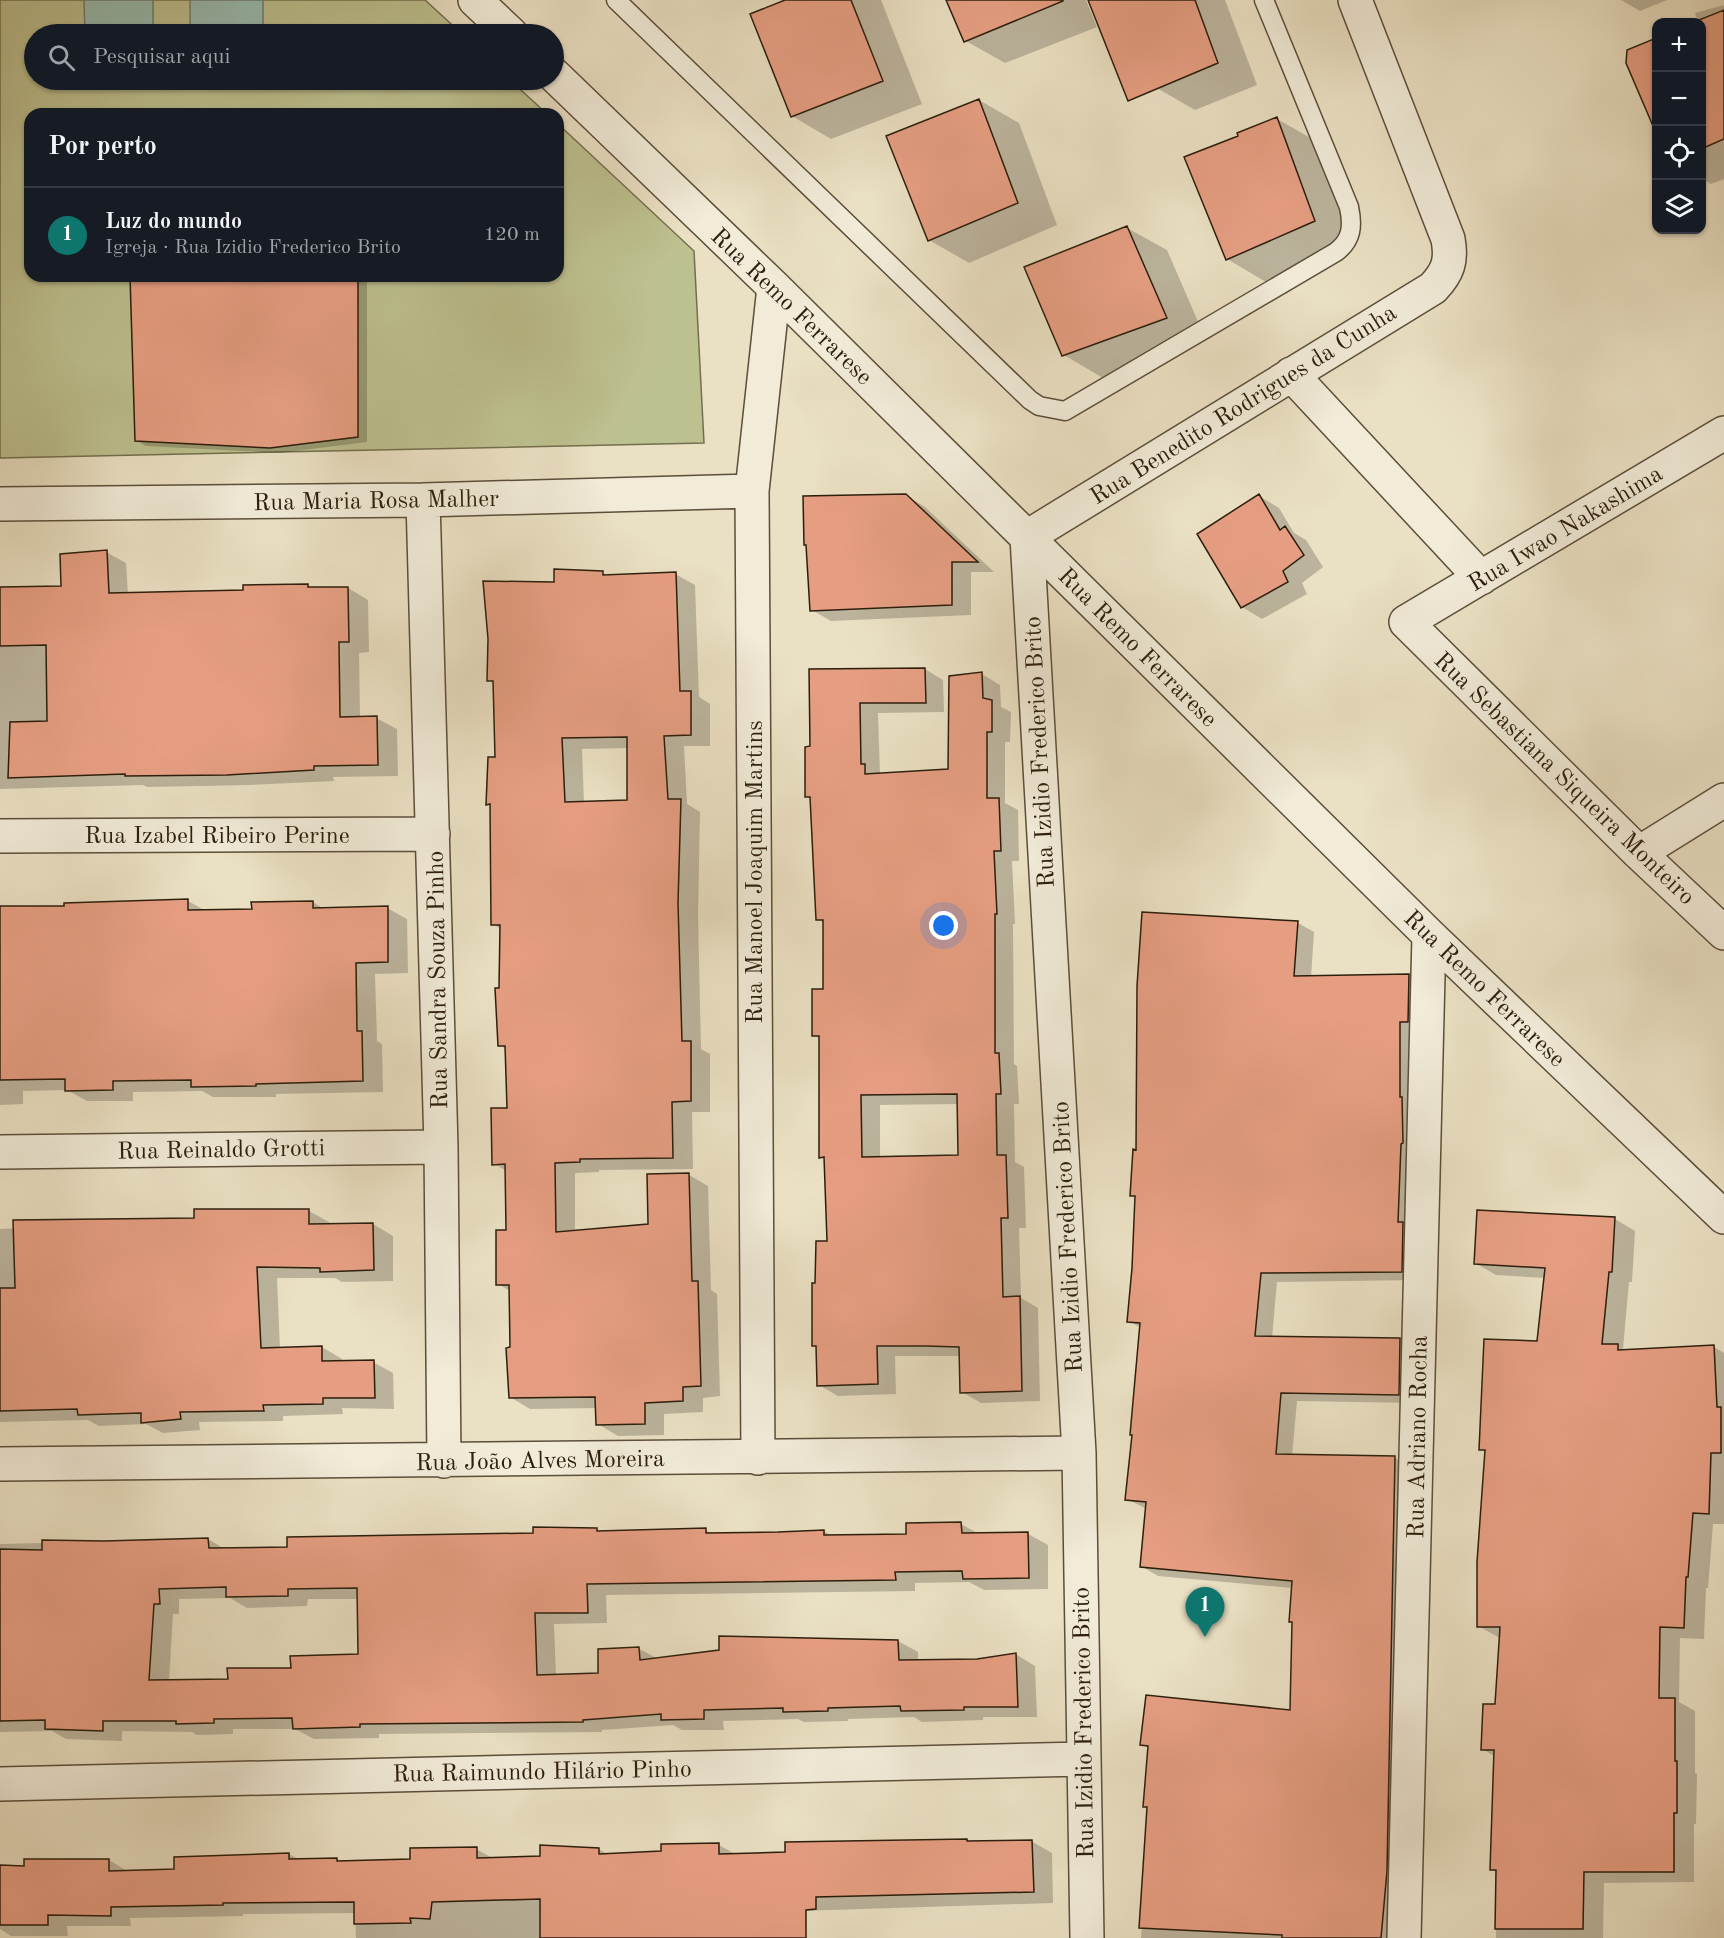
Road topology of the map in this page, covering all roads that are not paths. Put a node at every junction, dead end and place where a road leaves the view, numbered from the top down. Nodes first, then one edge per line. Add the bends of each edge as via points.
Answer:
1 (475, 0) edge
2 (616, 0) edge
3 (1264, 0) edge
4 (1355, 0) edge
5 (500, 24) edge
6 (564, 85) edge
7 (774, 287) junction
8 (1291, 374) junction
9 (1724, 433) edge
10 (752, 491) junction
11 (423, 500) junction
12 (0, 504) edge
13 (1027, 537) junction
14 (1481, 578) junction
15 (1406, 622) joint
16 (1724, 800) edge
17 (434, 834) junction
18 (0, 836) edge
19 (1639, 854) junction
20 (1724, 933) edge
21 (1429, 936) junction
22 (441, 1147) junction
23 (0, 1152) edge
24 (1724, 1217) edge
25 (1079, 1454) junction
26 (758, 1458) junction
27 (444, 1461) junction
28 (0, 1464) edge
29 (1084, 1759) junction
30 (0, 1784) edge
31 (1087, 1938) edge
32 (1404, 1938) edge

1 - 5 street
2 - 3 lane via 1023,394 1039,406 1065,411 1336,252 1348,239 1352,229 1349,207
4 - 8 street, Rua Benedito Rodrigues da Cunha via 1441,220 1450,251 1449,263 1444,277 1433,288
6 - 7 street, Rua Remo Ferrarese
7 - 10 street, Rua Manoel Joaquim Martins
7 - 13 street, Rua Remo Ferrarese
8 - 13 street, Rua Benedito Rodrigues da Cunha
8 - 14 street
9 - 14 street, Rua Iwao Nakashima
10 - 11 street, Rua Maria Rosa Malher
10 - 26 street, Rua Manoel Joaquim Martins
11 - 12 street, Rua Maria Rosa Malher
11 - 17 street, Rua Sandra Souza Pinho
13 - 21 street, Rua Remo Ferrarese
13 - 25 street, Rua Izidio Frederico Brito
14 - 15 street, Rua Iwao Nakashima
15 - 19 street, Rua Sebastiana Siqueira Monteiro
16 - 19 street
17 - 18 street, Rua Izabel Ribeiro Perine
17 - 22 street, Rua Sandra Souza Pinho
19 - 20 street, Rua Sebastiana Siqueira Monteiro
21 - 24 street, Rua Remo Ferrarese
21 - 32 street, Rua Adriano Rocha
22 - 23 street, Rua Reinaldo Grotti
22 - 27 street, Rua Sandra Souza Pinho
25 - 26 street, Rua João Alves Moreira
25 - 29 street, Rua Izidio Frederico Brito
26 - 27 street, Rua João Alves Moreira
27 - 28 street, Rua João Alves Moreira
29 - 30 street, Rua Raimundo Hilário Pinho
29 - 31 street, Rua Izidio Frederico Brito

